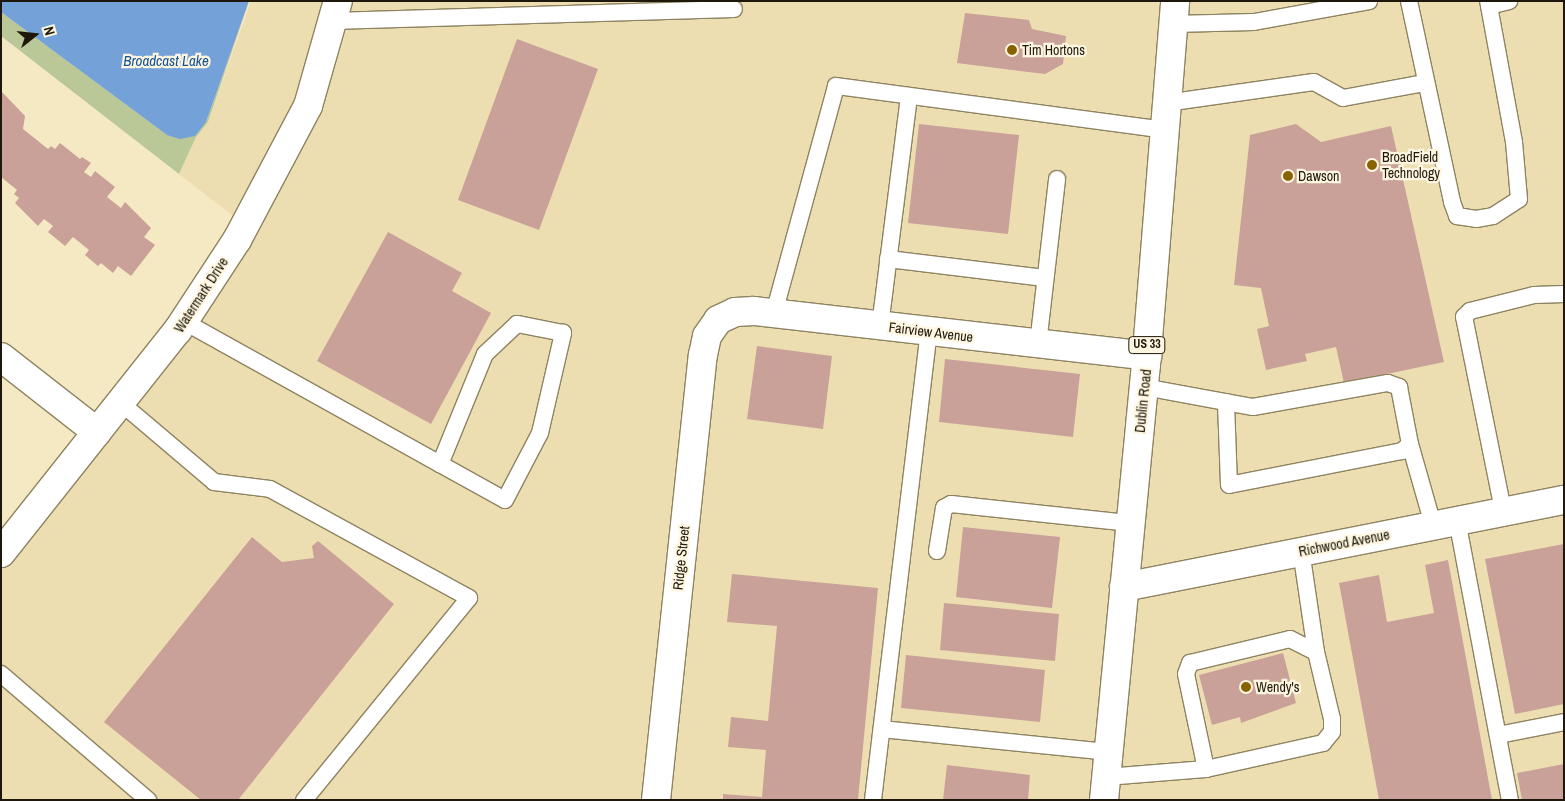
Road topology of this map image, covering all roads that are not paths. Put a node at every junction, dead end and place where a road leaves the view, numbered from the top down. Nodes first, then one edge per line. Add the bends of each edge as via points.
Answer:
1 (1369, 1) edge
2 (1409, 1) edge
3 (1509, 1) edge
4 (1488, 4) edge
5 (734, 9) dead end
6 (335, 11) edge
7 (1174, 13) edge
8 (1424, 83) junction
9 (909, 96) junction
10 (1166, 103) junction
11 (1164, 130) junction
12 (1057, 180) dead end
13 (888, 259) junction
14 (1045, 278) junction
15 (1564, 294) edge
16 (774, 313) junction
17 (718, 320) joint
18 (183, 321) junction
19 (880, 326) junction
20 (929, 332) junction
21 (1038, 344) junction
22 (1147, 356) junction
23 (1, 357) edge
24 (1144, 386) junction
25 (121, 402) junction
26 (1226, 402) junction
27 (97, 432) junction
28 (1410, 444) junction
29 (440, 464) junction
30 (1564, 500) edge
31 (1504, 510) junction
32 (1445, 522) junction
33 (1130, 523) junction
34 (937, 550) dead end
35 (1301, 551) junction
36 (1, 553) edge
37 (1124, 587) junction
38 (1316, 652) junction
39 (1, 674) edge
40 (1564, 722) edge
41 (882, 729) junction
42 (1498, 735) junction
43 (1206, 769) junction
44 (1106, 776) edge
45 (148, 800) edge
46 (304, 800) edge
47 (656, 800) edge
48 (873, 800) edge
49 (1510, 800) edge

1 - 7 lane via 1254,22
2 - 8 lane
3 - 4 lane
4 - 8 lane via 1519,182 1519,199 1508,208 1476,219 1457,216
5 - 6 lane
6 - 18 street, Watermark Drive via 308,106 274,173
7 - 10 street, Dublin Road / US 33
8 - 10 lane via 1344,98 1314,82
9 - 11 lane
9 - 13 lane
9 - 16 lane via 836,86
10 - 11 street, Dublin Road / US 33
11 - 22 street, Dublin Road / US 33
12 - 14 lane
13 - 14 lane
13 - 19 lane
14 - 21 lane
15 - 31 lane via 1534,295 1470,311 1464,317
16 - 17 street, Fairview Avenue via 735,312
16 - 19 street, Fairview Avenue
17 - 47 street, Ridge Street via 707,336 703,355
18 - 25 street, Watermark Drive
18 - 29 lane
19 - 20 street, Fairview Avenue
20 - 21 street, Fairview Avenue
20 - 41 lane
21 - 22 street, Fairview Avenue
22 - 24 street, Dublin Road / US 33
23 - 27 street
24 - 26 lane
24 - 33 street, Dublin Road / US 33
25 - 27 street, Watermark Drive
25 - 46 lane via 214,482 270,489 469,598
26 - 28 lane via 1253,407 1388,383 1399,387
26 - 28 lane via 1230,485 1402,452
27 - 36 street, Watermark Drive
28 - 32 lane
29 - 29 lane via 505,500 540,433 563,333 517,324 485,354
30 - 31 street, Richwood Avenue
31 - 32 street, Richwood Avenue
32 - 35 street, Richwood Avenue
32 - 42 lane
33 - 34 lane via 951,504 944,508
33 - 37 street, Dublin Road / US 33
35 - 37 street, Richwood Avenue
35 - 38 lane
37 - 44 street, Dublin Road / US 33
38 - 43 lane via 1332,719 1332,732 1323,743
38 - 43 lane via 1290,639 1190,663 1186,674
39 - 45 lane
40 - 42 lane
41 - 44 lane
41 - 48 lane
42 - 49 lane
43 - 44 lane

